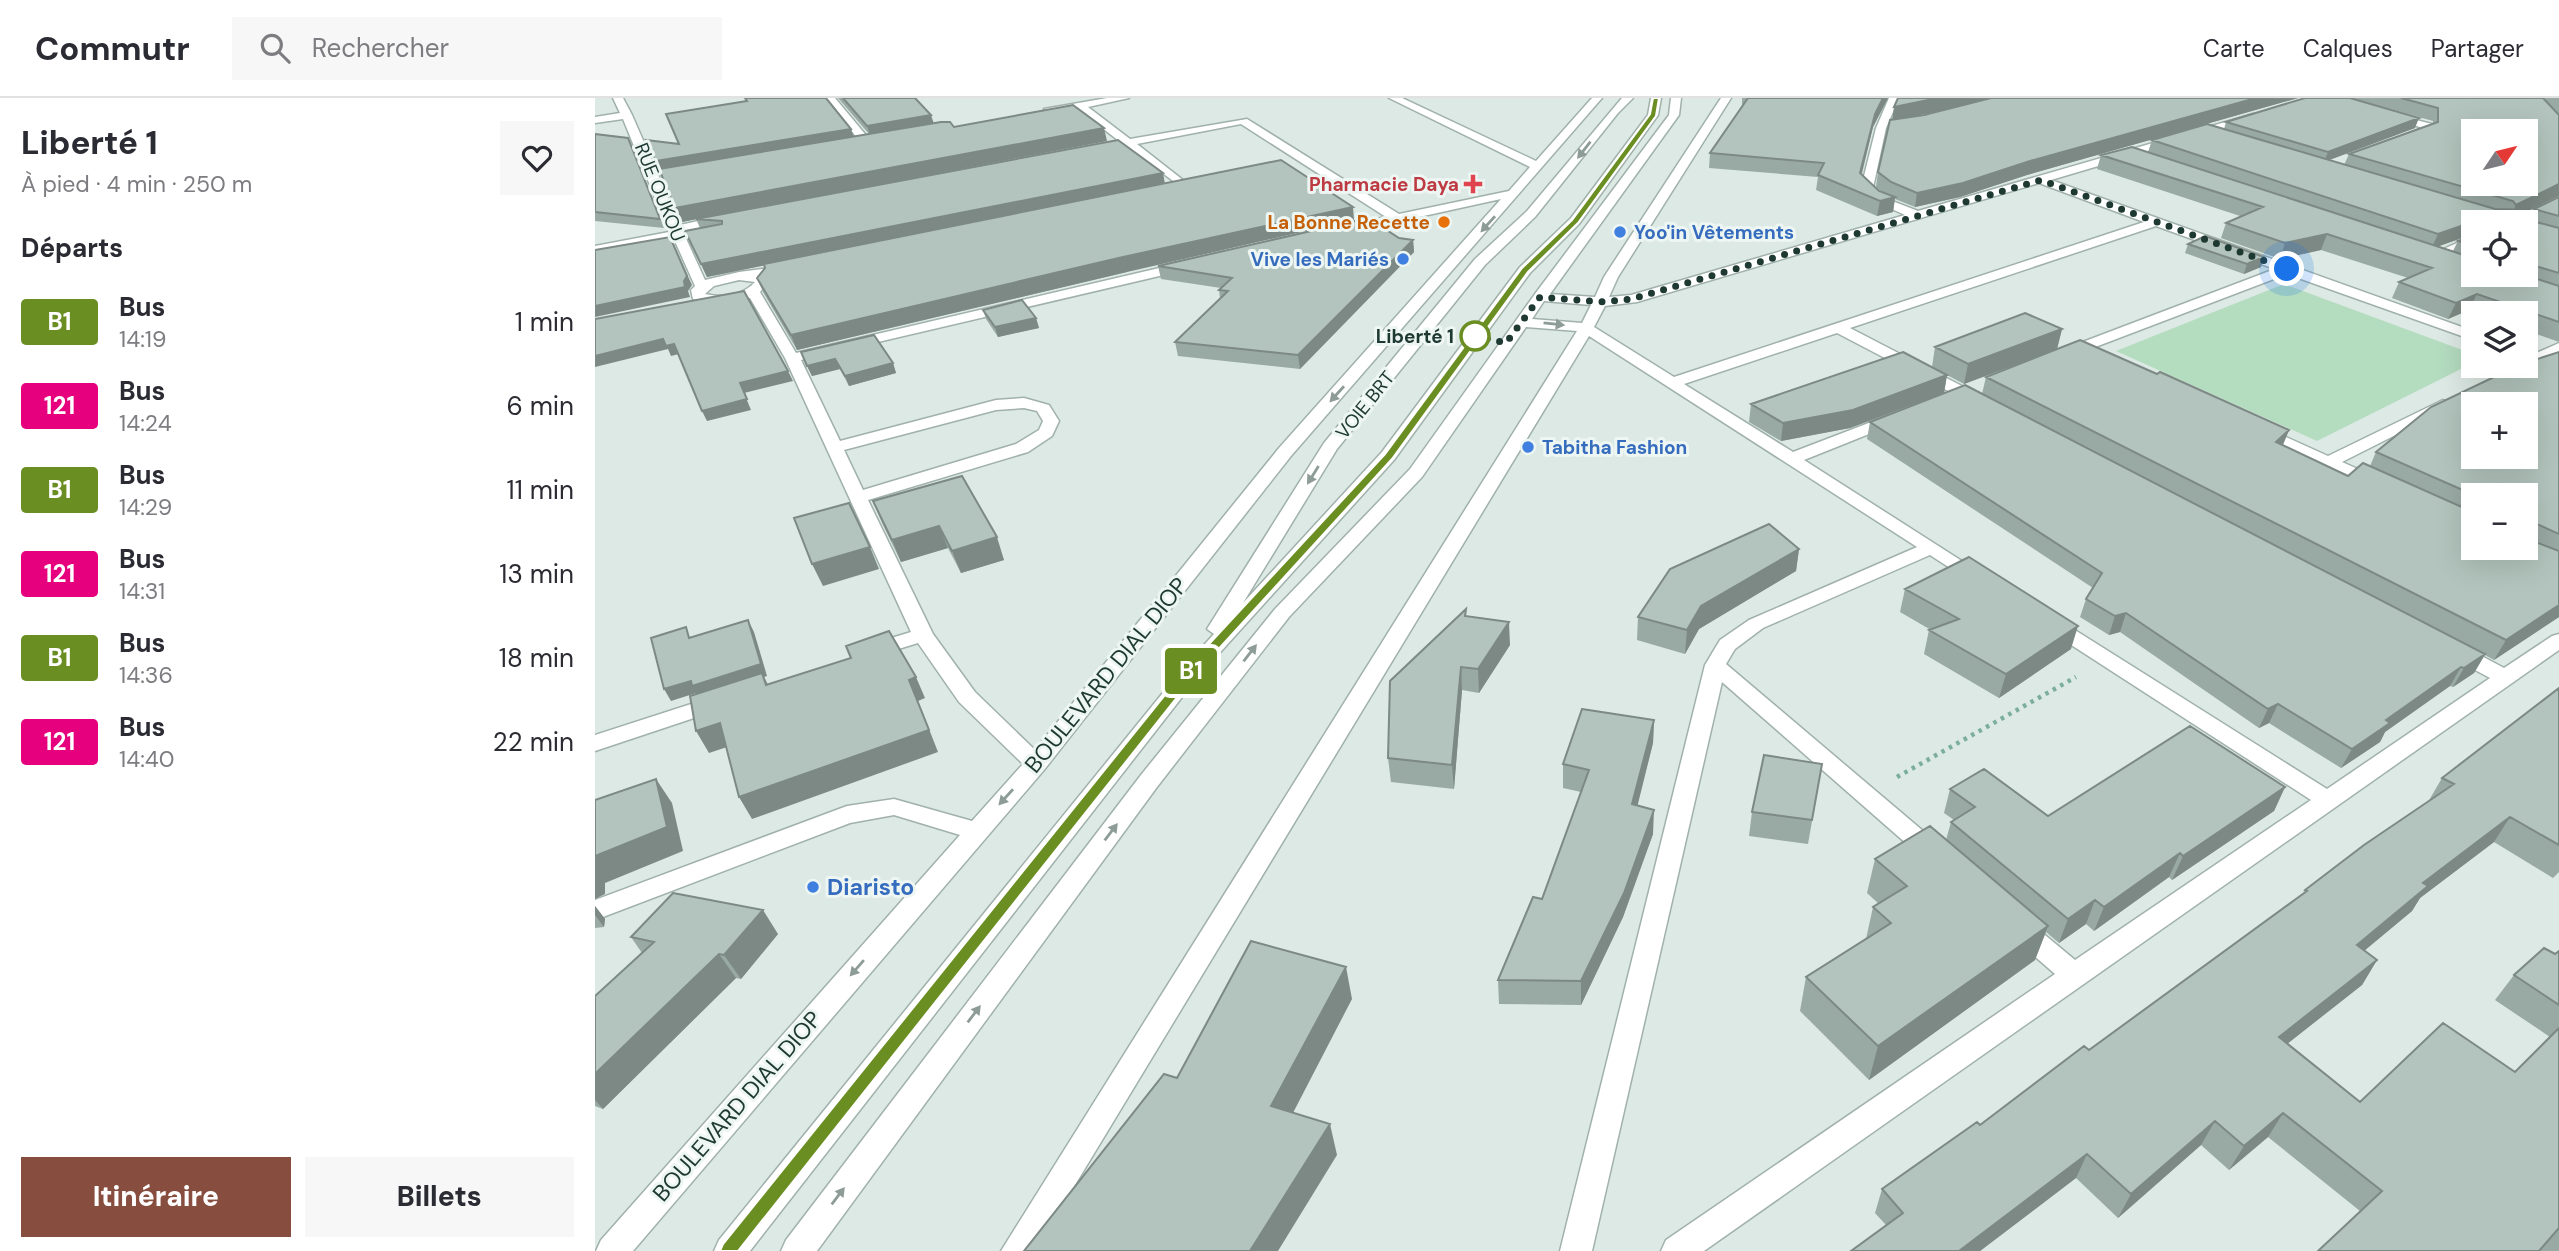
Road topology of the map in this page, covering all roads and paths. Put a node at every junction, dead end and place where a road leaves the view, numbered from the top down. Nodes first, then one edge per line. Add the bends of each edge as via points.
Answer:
1 (618, 98) edge
2 (848, 98) edge
3 (1124, 98) edge
4 (1394, 98) edge
5 (1597, 98) edge
6 (1628, 98) edge
7 (1656, 98) edge
8 (1676, 98) edge
9 (1726, 98) edge
10 (1894, 98) edge
11 (831, 99) edge
12 (1080, 106) junction
13 (2381, 112) edge
14 (1039, 113) edge
15 (2267, 113) edge
16 (627, 115) junction
17 (595, 120) edge
18 (2203, 132) junction
19 (2228, 139) edge
20 (879, 140) edge
21 (866, 142) junction
22 (1127, 142) junction
23 (853, 144) edge
24 (2389, 145) edge
25 (1087, 150) edge
26 (2128, 154) junction
27 (1306, 160) junction
28 (1292, 163) dead end
29 (2154, 163) edge
30 (1538, 166) junction
31 (669, 176) edge
32 (656, 178) junction
33 (2041, 180) junction
34 (1197, 183) edge
35 (1184, 186) junction
36 (1170, 189) edge
37 (1515, 194) junction
38 (1919, 216) junction
39 (739, 217) edge
40 (1395, 217) junction
41 (2155, 222) junction
42 (675, 232) junction
43 (1327, 233) edge
44 (2461, 244) edge
45 (595, 250) edge
46 (1205, 262) edge
47 (2452, 264) edge
48 (803, 265) edge
49 (2287, 269) junction
50 (751, 284) junction
51 (705, 293) junction
52 (1540, 297) junction
53 (1600, 302) junction
54 (683, 305) edge
55 (1521, 322) junction
56 (1837, 327) junction
57 (1586, 328) junction
58 (2461, 332) edge
59 (2559, 347) edge
60 (2080, 348) junction
61 (2538, 356) edge
62 (792, 358) junction
63 (2054, 358) edge
64 (2105, 360) edge
65 (1671, 383) junction
66 (1989, 383) edge
67 (1963, 393) junction
68 (2461, 396) edge
69 (1938, 402) edge
70 (1914, 412) edge
71 (2000, 412) edge
72 (2244, 423) edge
73 (833, 448) junction
74 (1791, 459) junction
75 (2329, 462) junction
76 (2391, 490) edge
77 (857, 498) junction
78 (1931, 548) junction
79 (2001, 592) edge
80 (2037, 615) edge
81 (923, 635) junction
82 (2559, 640) edge
83 (2443, 645) edge
84 (844, 661) edge
85 (1714, 665) junction
86 (1190, 673) junction
87 (2504, 677) junction
88 (739, 696) edge
89 (595, 743) edge
90 (1036, 764) junction
91 (2328, 800) junction
92 (976, 831) junction
93 (1949, 867) edge
94 (595, 910) edge
95 (2002, 912) edge
96 (2075, 976) junction
97 (612, 1251) edge
98 (730, 1251) edge
99 (797, 1251) edge
100 (1017, 1251) edge
101 (1576, 1251) edge
102 (1677, 1251) edge

1 - 16 street, RUE OUKOU
2 - 11 street
3 - 12 street
4 - 30 street
5 - 30 street, BOULEVARD DIAL DIOP
6 -> 86 street, VOIE BRT via 1531,214 1480,262 1330,447
7 - 86 street, VOIE BRT via 1653,115 1575,221 1525,270 1388,456
8 - 52 street via 1674,115
9 - 53 street via 1611,277
10 - 38 street via 1867,188
11 - 21 street
12 - 14 street
12 - 22 street
13 - 24 street via 2428,127 2428,131
15 - 18 street
16 - 17 street
16 - 32 street, RUE OUKOU
18 - 19 street
18 - 26 street
20 - 21 street
21 - 23 street
22 - 25 street
22 - 27 street via 1243,121
22 - 35 street
26 - 29 street
26 - 33 street
27 - 28 street
27 - 40 street
30 - 37 street, BOULEVARD DIAL DIOP
31 - 32 street
32 - 42 street, RUE OUKOU
33 - 38 street
33 - 41 street
34 - 35 street
35 - 36 street
37 - 40 street
37 -> 90 street, BOULEVARD DIAL DIOP via 1285,452
38 - 53 street via 1655,293
39 - 42 street
40 - 43 street
41 - 49 street
41 - 56 street
42 - 45 street
42 - 51 street, RUE OUKOU
44 - 47 street via 2424,255
46 - 62 street
48 - 50 street
49 - 58 street
49 - 60 street
50 - 51 street via 731,298
50 - 51 street via 729,277
50 - 62 street
51 - 54 street
52 - 53 street
52 - 55 street
53 - 57 street
55 -> 57 street
99 -> 55 street via 1149,781 1282,613 1416,473
56 - 65 street
56 - 67 street
57 - 65 street
57 - 100 street
59 - 61 street
60 - 63 street
60 - 64 street
62 - 73 street
65 - 74 street
66 - 67 street
67 - 69 street
67 - 71 street
68 - 75 street
70 - 74 street
72 - 75 street
73 - 77 street
73 - 77 street via 996,405 1024,403 1043,408 1051,421 1047,433 1022,448
74 - 78 street
75 - 76 street
77 - 81 street
78 - 79 street
78 - 85 street via 1756,625 1727,645
80 - 91 street
81 - 84 street
81 - 90 street via 967,697
82 - 87 street
83 - 87 street
85 - 93 street
85 - 101 street
86 - 98 street, VOIE BRT
87 - 91 street
88 - 89 street
90 -> 92 street, BOULEVARD DIAL DIOP
91 - 96 street
92 - 94 street via 894,807 847,815
92 -> 97 street, BOULEVARD DIAL DIOP
95 - 96 street
96 - 102 street

